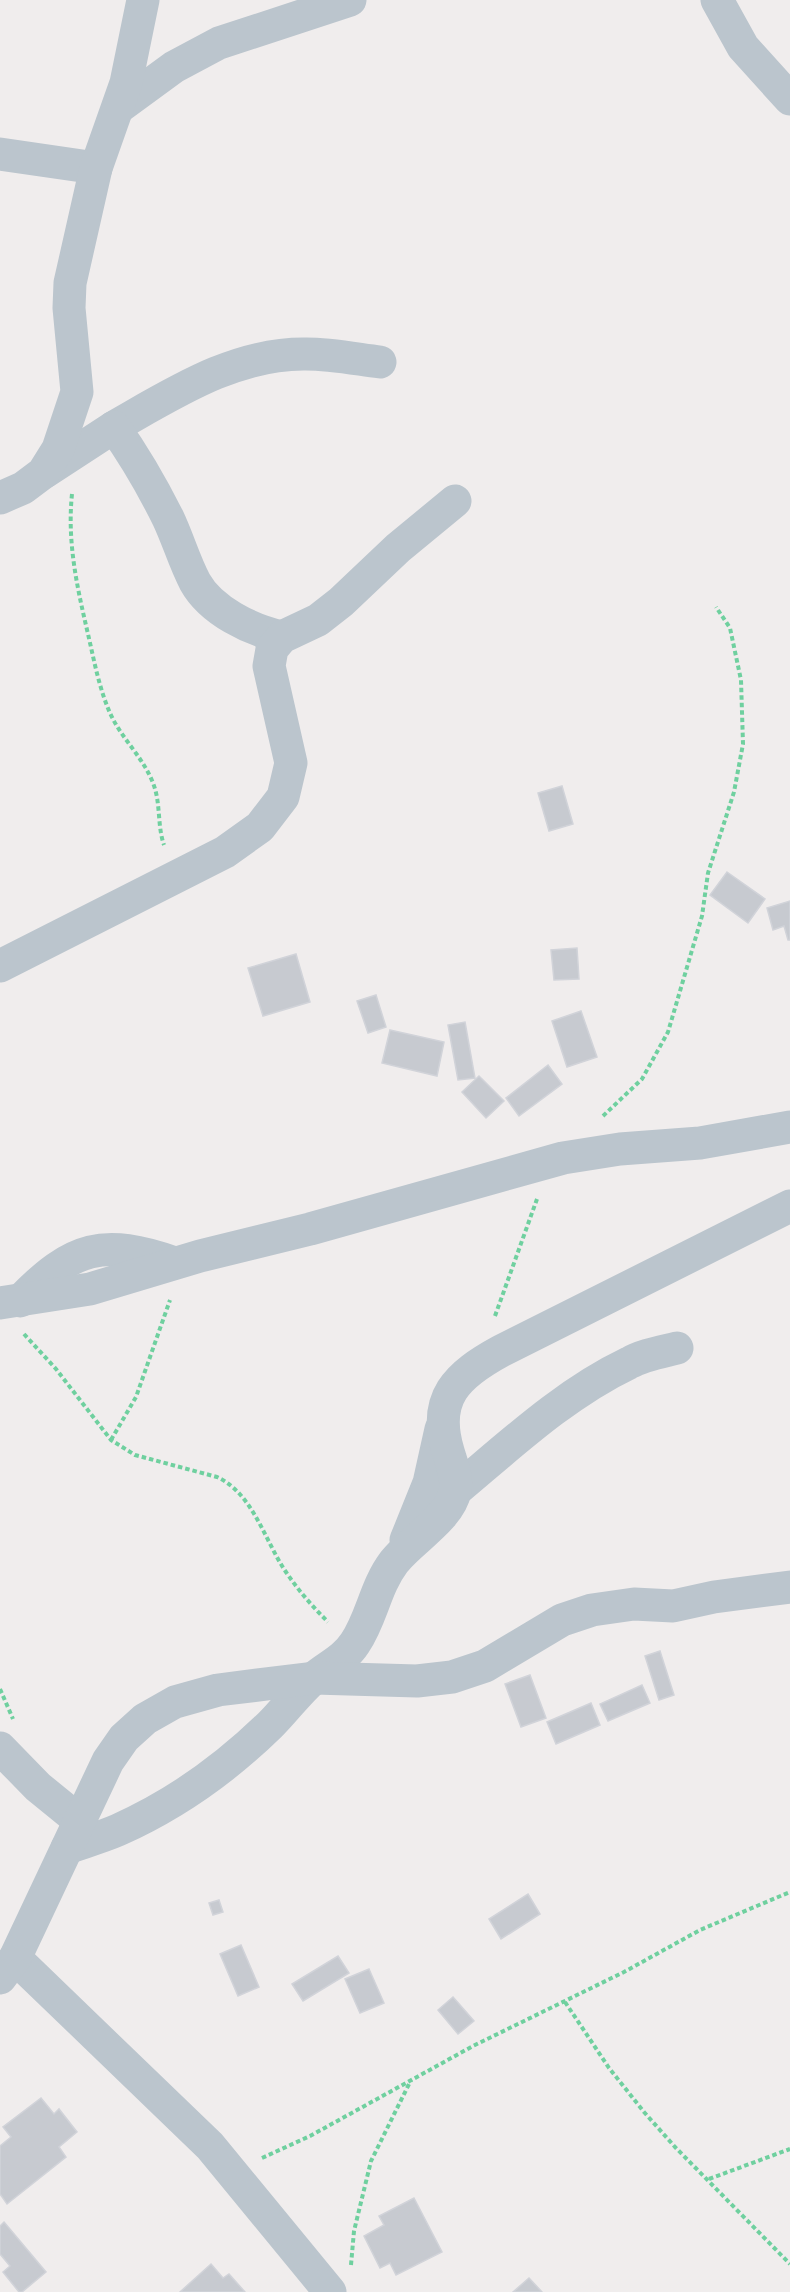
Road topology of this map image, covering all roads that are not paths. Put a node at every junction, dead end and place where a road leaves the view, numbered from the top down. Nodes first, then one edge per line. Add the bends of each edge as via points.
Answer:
1 (143, 0) edge
2 (350, 0) edge
3 (717, 0) edge
4 (790, 99) edge
5 (118, 108) junction
6 (0, 154) edge
7 (96, 168) junction
8 (380, 362) dead end
9 (114, 426) junction
10 (43, 473) junction
11 (0, 498) edge
12 (455, 501) dead end
13 (282, 637) junction
14 (0, 966) edge
15 (790, 1128) edge
16 (790, 1206) edge
17 (13, 1311) edge
18 (677, 1348) dead end
19 (443, 1419) junction
20 (455, 1491) junction
21 (401, 1554) junction
22 (790, 1587) edge
23 (314, 1678) junction
24 (0, 1748) edge
25 (74, 1835) junction
26 (8, 1968) edge
27 (340, 2281) edge

1 - 5 street
2 - 5 street via 219,43 174,67
3 - 4 street via 743,47
5 - 7 street
6 - 7 street
7 - 10 street via 70,283 77,392 58,448
8 - 9 street via 306,354 248,360 178,390
9 - 10 street
9 - 13 street via 168,519 196,584 237,619
10 - 11 street
12 - 13 street via 318,620
13 - 14 street via 272,649 269,666 291,763 283,797 260,827 225,852
15 - 17 street via 700,1143 563,1158 353,1218 188,1259
16 - 19 street via 484,1360 449,1391
18 - 20 street via 631,1361 591,1383
19 - 20 street
19 - 21 street via 429,1483
20 - 21 street via 446,1509
21 - 23 street via 382,1579 355,1644
22 - 23 street via 673,1605 633,1604 592,1610 562,1620 485,1666 452,1677 417,1682
23 - 25 street via 226,1764 171,1802 118,1830
23 - 25 street via 218,1690 175,1702 145,1719 124,1738 108,1761
24 - 25 street via 38,1787
25 - 26 street
26 - 27 street via 210,2146

